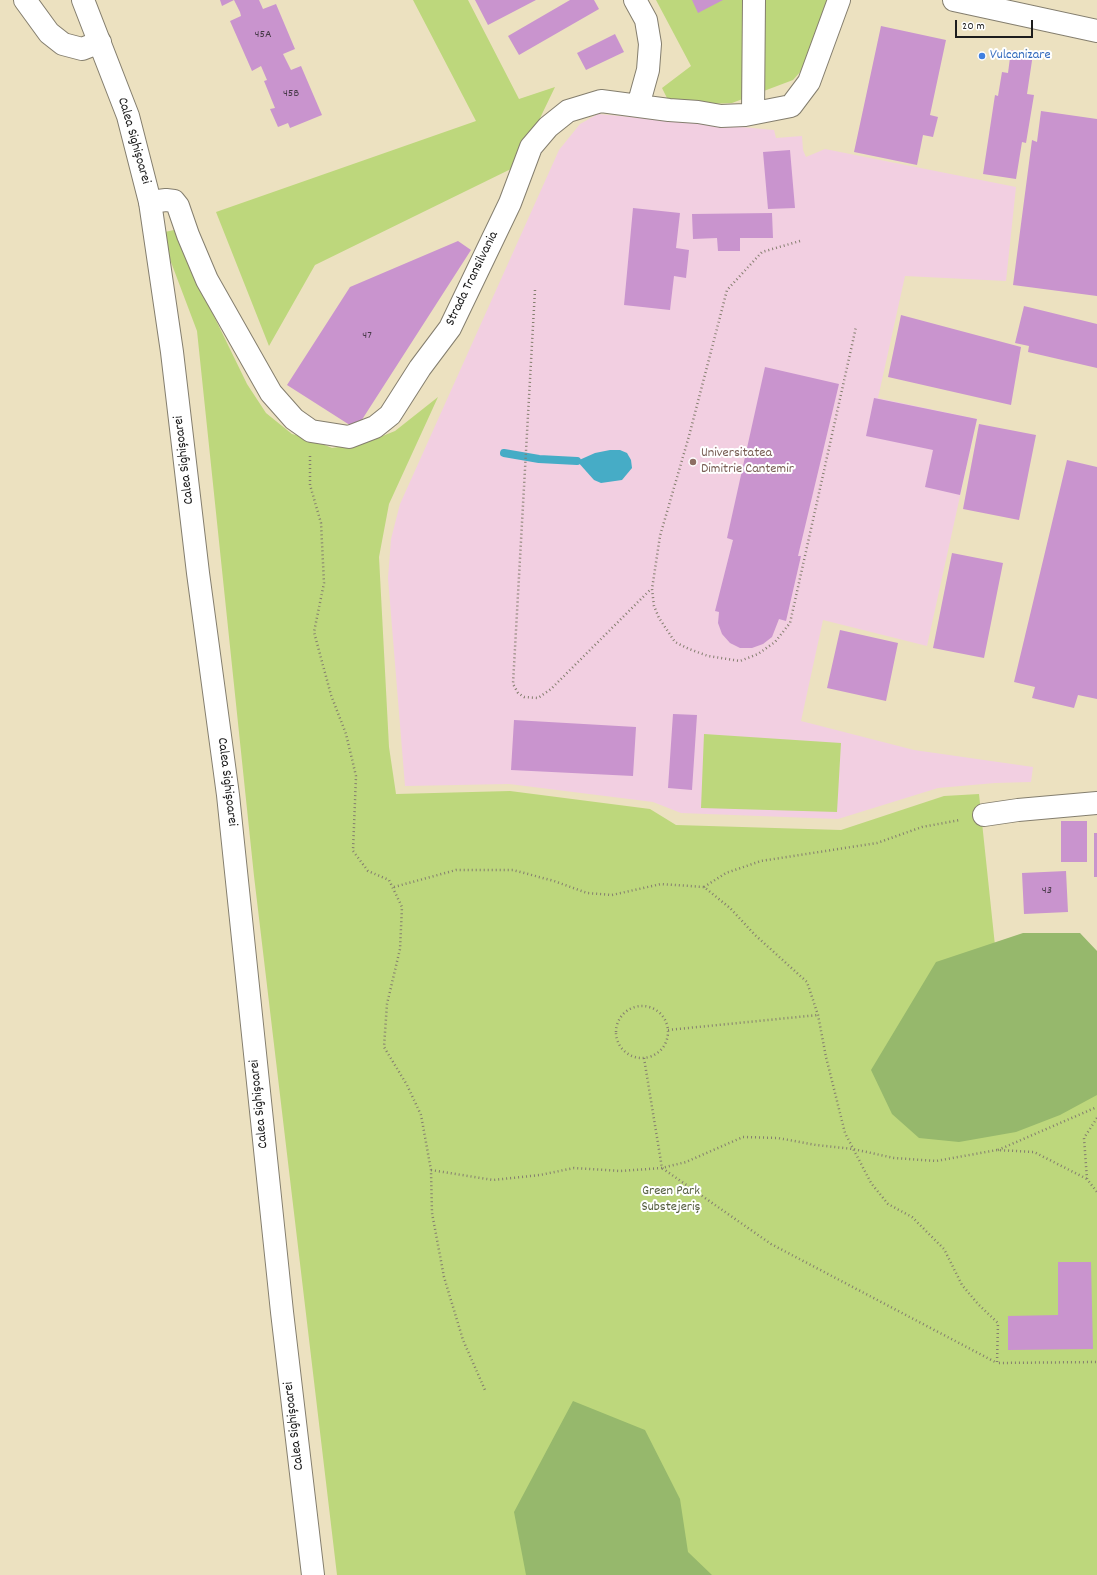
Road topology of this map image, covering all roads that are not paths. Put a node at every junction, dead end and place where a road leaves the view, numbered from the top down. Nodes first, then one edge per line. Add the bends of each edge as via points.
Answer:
1 (24, 0) edge
2 (83, 0) edge
3 (636, 0) edge
4 (754, 0) edge
5 (839, 0) edge
6 (954, 0) edge
7 (1097, 31) edge
8 (100, 42) junction
9 (638, 106) junction
10 (753, 113) junction
11 (150, 202) junction
12 (1092, 803) edge
13 (984, 815) road end
14 (313, 1575) edge

1 - 8 main road via 48,33 64,44 82,48
2 - 8 main road, Calea Sighișoarei
3 - 9 main road via 646,20 650,44 648,70
4 - 10 main road
5 - 10 main road, Strada Transilvania via 809,82 791,106
6 - 7 main road
8 - 11 main road, Calea Sighișoarei via 128,116
9 - 10 main road, Strada Transilvania via 721,116
9 - 11 main road, Strada Transilvania via 601,101 568,111 548,127 531,148 510,203 450,328 390,415 375,427 349,437 311,431 294,419 271,393 208,280 178,206 174,201
11 - 14 main road, Calea Sighișoarei via 172,352 228,795 282,1312
12 - 13 main road

